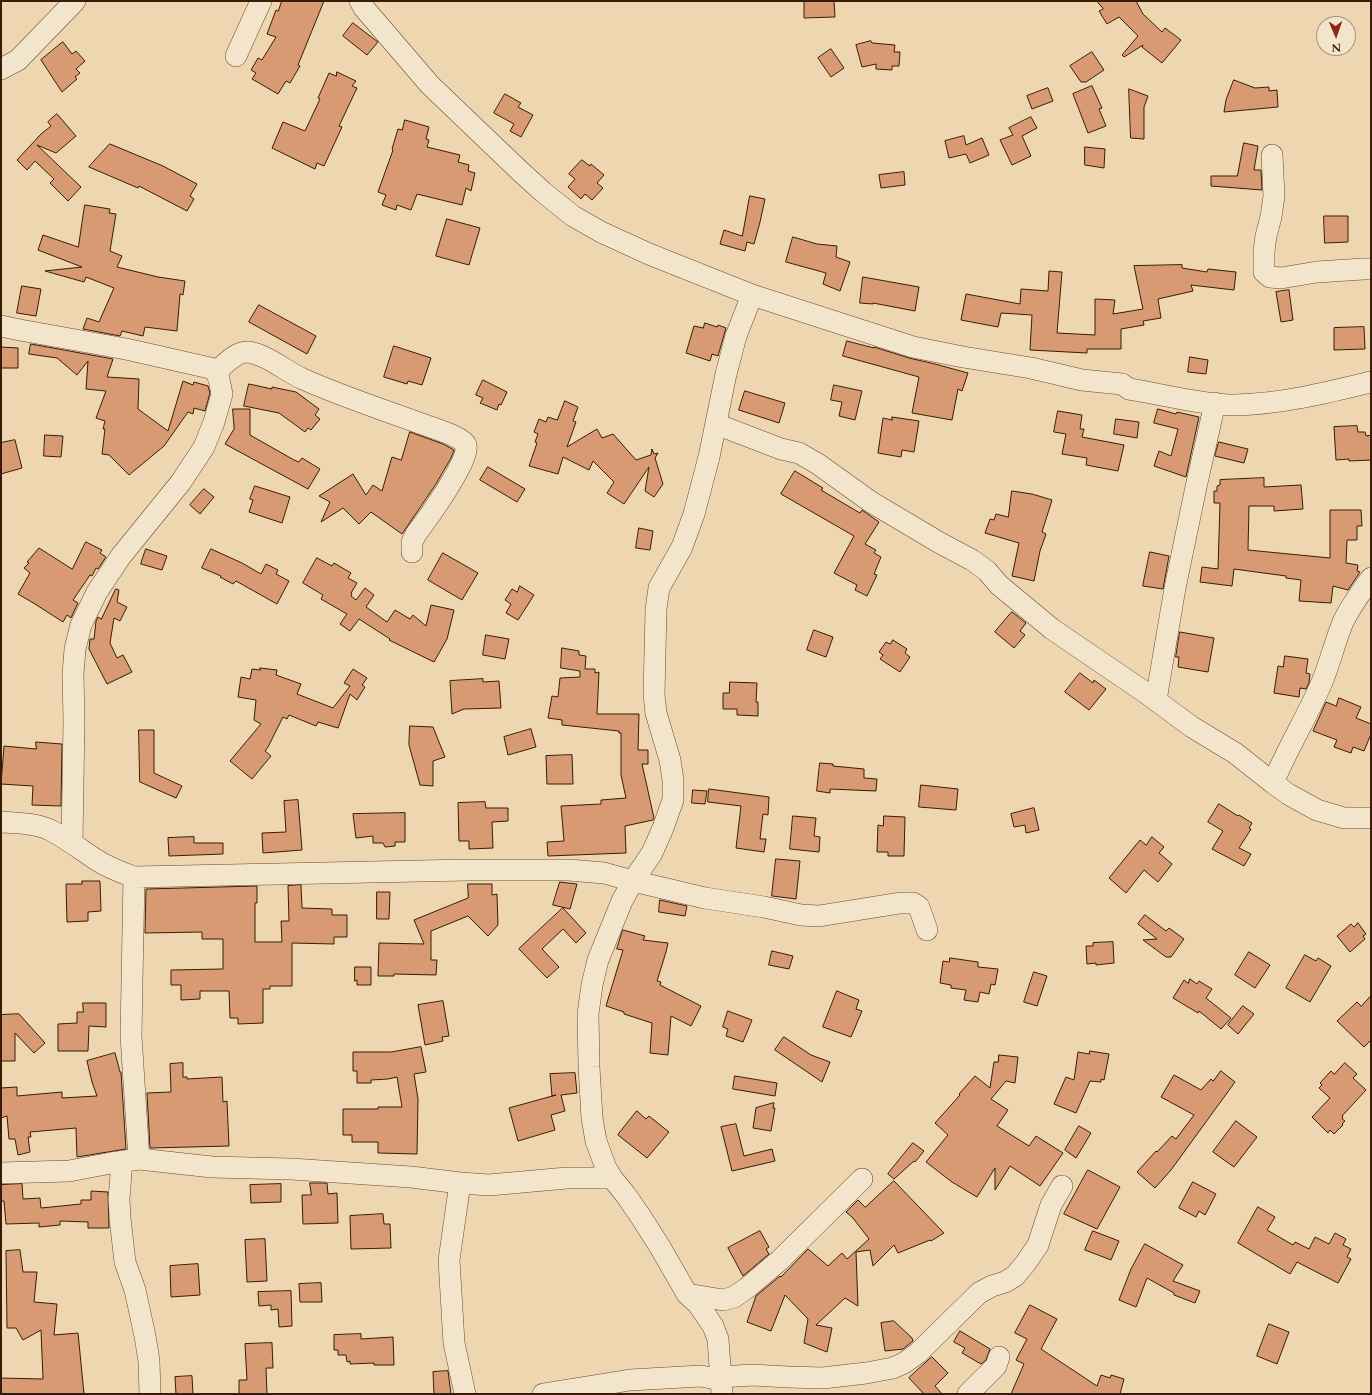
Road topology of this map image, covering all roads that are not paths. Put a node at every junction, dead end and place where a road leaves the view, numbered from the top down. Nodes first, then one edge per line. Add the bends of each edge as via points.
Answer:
1 (75, 1) edge
2 (261, 1) edge
3 (360, 1) edge
4 (236, 56) dead end
5 (1, 69) edge
6 (1272, 155) dead end
7 (1371, 269) edge
8 (752, 296) junction
9 (1, 326) edge
10 (216, 372) junction
11 (1371, 382) edge
12 (1215, 403) junction
13 (716, 424) junction
14 (412, 552) dead end
15 (1371, 578) edge
16 (1156, 700) junction
17 (1273, 784) junction
18 (1371, 818) edge
19 (1, 822) edge
20 (72, 843) junction
21 (134, 877) junction
22 (633, 881) junction
23 (927, 930) dead end
24 (131, 1160) junction
25 (1, 1173) edge
26 (612, 1178) junction
27 (862, 1179) dead end
28 (460, 1183) junction
29 (1062, 1186) dead end
30 (687, 1294) junction
31 (1000, 1357) dead end
32 (721, 1384) edge
33 (150, 1394) edge
34 (465, 1394) edge
35 (544, 1394) edge
36 (968, 1394) edge

1 - 5 street via 18,60
2 - 4 street
3 - 8 street via 430,85 543,192 573,216 648,254
6 - 7 street via 1274,196 1264,251 1264,272 1270,277 1281,278 1317,272
8 - 12 street via 913,346 1082,380 1122,384 1129,389
8 - 13 street via 736,336
9 - 10 street via 126,349 210,368
10 - 14 street via 238,354 247,352 325,389 462,440 466,444 466,450 455,475 416,534 412,542
10 - 20 street via 220,379 222,394 204,447 181,482 117,562 97,592 81,625 75,649 73,674
11 - 12 street via 1284,401 1234,405
12 - 16 street via 1175,588
13 - 16 street via 781,449 799,453 871,502 972,560 1052,629
13 - 22 street via 694,514 682,547 659,588 656,609 654,695 656,713 670,760 673,800 652,853
15 - 17 street via 1343,622 1323,680
16 - 17 street via 1192,727 1235,753
17 - 18 street via 1317,810 1344,818
19 - 20 street via 49,829
20 - 21 street via 95,859
21 - 22 street via 569,870 604,873
21 - 24 street
22 - 23 street via 704,898 801,915 819,916 912,903 919,907
22 - 26 street via 598,960 588,1014 592,1118 596,1141
24 - 25 street via 69,1171
24 - 28 street via 212,1167 411,1177
24 - 33 street via 119,1199 120,1218 126,1262 145,1336
26 - 28 street via 567,1178 489,1185
26 - 30 street via 656,1240
27 - 30 street via 780,1260 734,1297 723,1300
28 - 34 street via 449,1260 454,1343
29 - 32 street via 1051,1205 1038,1245 1015,1276 979,1293 918,1353 904,1363 893,1368 823,1378 752,1375
30 - 32 street via 698,1304 713,1326 718,1340
31 - 36 street via 996,1366
32 - 35 street via 701,1376 630,1380

